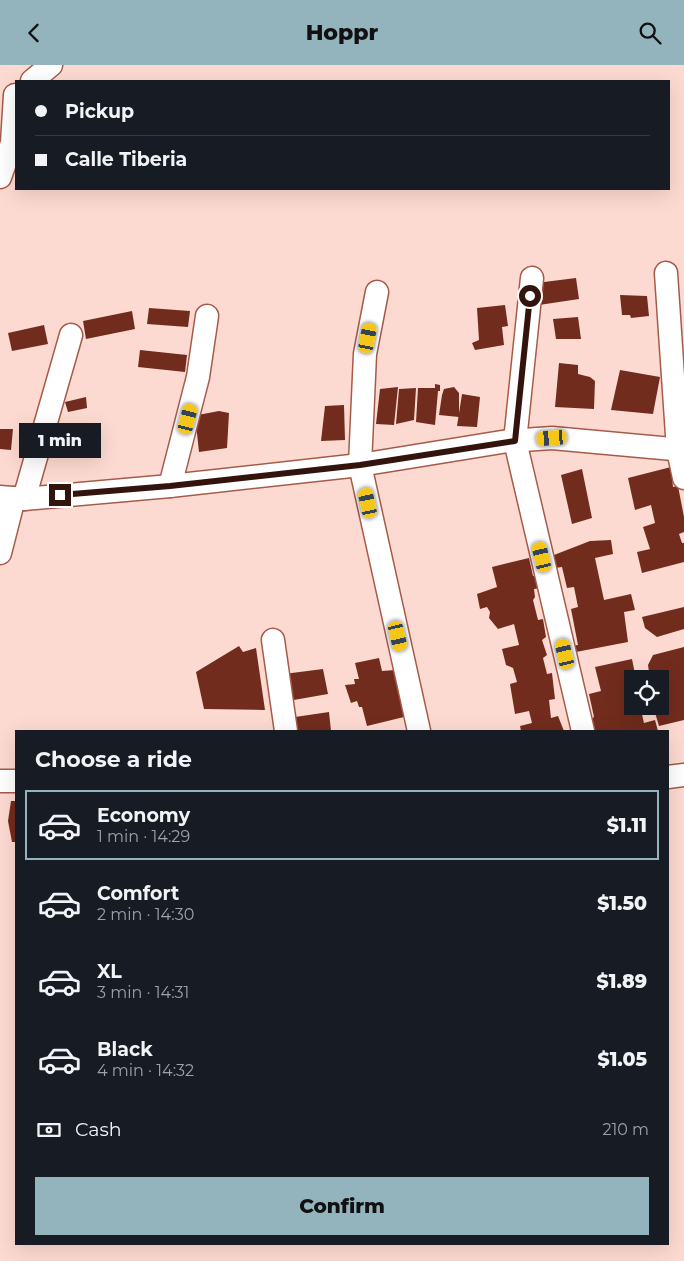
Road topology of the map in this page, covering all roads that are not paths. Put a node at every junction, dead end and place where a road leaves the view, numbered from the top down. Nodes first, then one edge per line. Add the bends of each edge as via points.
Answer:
1 (51, 65) edge
2 (32, 80) edge
3 (15, 106) edge
4 (0, 177) edge
5 (666, 273) dead end
6 (532, 278) dead end
7 (377, 292) dead end
8 (207, 317) dead end
9 (70, 335) dead end
10 (515, 441) junction
11 (681, 450) edge
12 (360, 465) junction
13 (684, 478) edge
14 (170, 486) junction
15 (13, 498) edge
16 (0, 553) edge
17 (273, 640) dead end
18 (286, 730) edge
19 (419, 730) edge
20 (583, 730) edge
21 (684, 775) edge
22 (669, 777) edge
23 (0, 781) edge
24 (15, 781) edge

1 - 2 street
3 - 4 street via 12,143
5 - 11 street
6 - 10 street
7 - 12 street via 365,354
8 - 14 street via 198,377
9 - 15 street
10 - 11 street via 552,438
10 - 12 street
10 - 20 street
11 - 13 street
12 - 14 street
12 - 19 street
14 - 15 street
15 - 16 street
17 - 18 street
21 - 22 street
23 - 24 street

